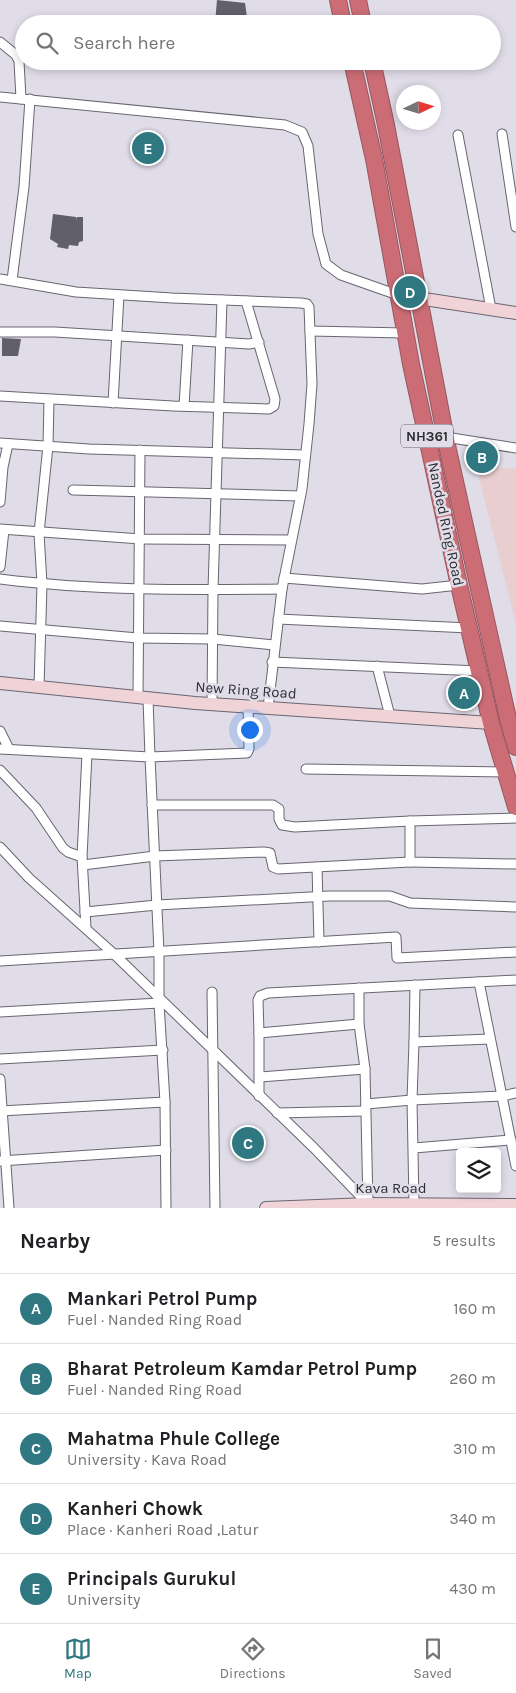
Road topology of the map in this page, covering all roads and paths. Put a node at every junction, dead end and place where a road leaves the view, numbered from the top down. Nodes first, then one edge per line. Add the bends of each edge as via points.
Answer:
1 (338, 0) edge
2 (358, 0) edge
3 (341, 15) edge
4 (361, 15) edge
5 (0, 42) edge
6 (15, 53) edge
7 (20, 70) edge
8 (354, 70) edge
9 (374, 70) edge
10 (0, 97) edge
11 (25, 99) junction
12 (502, 134) dead end
13 (458, 135) dead end
14 (516, 227) edge
15 (0, 279) edge
16 (12, 280) junction
17 (119, 295) junction
18 (398, 295) junction
19 (419, 298) junction
20 (222, 300) junction
21 (246, 301) junction
22 (491, 309) junction
23 (516, 313) edge
24 (310, 331) junction
25 (0, 332) edge
26 (405, 333) junction
27 (117, 336) junction
28 (188, 340) junction
29 (220, 342) junction
30 (259, 342) junction
31 (0, 396) edge
32 (49, 400) junction
33 (113, 403) junction
34 (184, 406) junction
35 (219, 408) junction
36 (445, 437) junction
37 (4, 443) edge
38 (48, 446) junction
39 (516, 448) edge
40 (140, 450) junction
41 (218, 453) junction
42 (306, 455) junction
43 (73, 490) dead end
44 (140, 492) junction
45 (216, 495) junction
46 (300, 496) junction
47 (0, 502) edge
48 (2, 529) edge
49 (39, 533) junction
50 (141, 539) junction
51 (291, 540) junction
52 (214, 541) junction
53 (0, 567) edge
54 (284, 578) junction
55 (0, 579) edge
56 (42, 584) junction
57 (459, 585) junction
58 (140, 589) junction
59 (213, 590) junction
60 (282, 590) junction
61 (278, 619) junction
62 (0, 626) edge
63 (469, 628) junction
64 (41, 631) junction
65 (138, 638) junction
66 (213, 640) junction
67 (274, 645) junction
68 (272, 662) junction
69 (377, 666) junction
70 (479, 671) junction
71 (0, 684) edge
72 (38, 687) junction
73 (143, 698) junction
74 (212, 704) junction
75 (248, 706) junction
76 (268, 708) junction
77 (390, 716) junction
78 (491, 723) junction
79 (512, 723) edge
80 (0, 731) edge
81 (516, 747) edge
82 (4, 749) edge
83 (87, 754) junction
84 (150, 757) junction
85 (306, 768) dead end
86 (0, 770) edge
87 (506, 772) junction
88 (152, 806) junction
89 (516, 807) edge
90 (516, 818) edge
91 (410, 821) junction
92 (0, 847) edge
93 (155, 856) junction
94 (83, 861) junction
95 (410, 862) junction
96 (516, 864) edge
97 (317, 867) junction
98 (318, 896) junction
99 (157, 905) junction
100 (516, 907) edge
101 (85, 912) junction
102 (86, 928) junction
103 (319, 942) junction
104 (159, 952) junction
105 (516, 952) edge
106 (114, 954) junction
107 (0, 961) edge
108 (516, 980) edge
109 (479, 982) junction
110 (415, 985) junction
111 (359, 988) junction
112 (212, 992) dead end
113 (159, 1000) junction
114 (0, 1012) edge
115 (359, 1024) junction
116 (259, 1033) junction
117 (490, 1039) junction
118 (414, 1042) junction
119 (163, 1050) junction
120 (212, 1050) junction
121 (0, 1059) edge
122 (365, 1069) junction
123 (260, 1077) junction
124 (0, 1079) edge
125 (516, 1093) edge
126 (260, 1096) junction
127 (502, 1096) junction
128 (412, 1100) junction
129 (165, 1102) junction
130 (366, 1108) junction
131 (1, 1110) edge
132 (277, 1113) junction
133 (511, 1140) junction
134 (414, 1148) junction
135 (166, 1150) junction
136 (3, 1161) edge
137 (516, 1166) edge
138 (419, 1205) edge
139 (516, 1205) edge
140 (369, 1207) edge
141 (10, 1208) edge
142 (166, 1208) edge
143 (215, 1208) edge
144 (266, 1208) edge

1 - 3 highway
2 - 4 highway
5 - 6 street
7 - 11 street
8 - 18 highway, Nanded Ring Road / NH361
9 - 19 highway, NH361
10 - 11 street
11 - 16 street via 24,187
11 - 18 street via 285,125 302,132 308,146 318,234 326,264 341,275
12 - 14 street
13 - 22 street
15 - 16 street
16 - 17 street via 76,292
17 - 20 street
17 - 27 street
18 - 19 street
18 - 26 highway, Nanded Ring Road / NH361
19 - 22 street
19 - 36 highway, NH361
20 - 21 street
20 - 29 street
21 - 24 street via 307,304
21 - 30 street
22 - 23 street
24 - 26 street
24 - 42 street via 312,384
25 - 27 street
26 - 57 highway, Nanded Ring Road / NH361
27 - 28 street
27 - 33 street
28 - 29 street
28 - 34 street
29 - 30 street
29 - 35 street
30 - 35 street via 275,399 274,406 269,409
31 - 32 street
32 - 33 street
32 - 38 street
33 - 34 street
34 - 35 street
35 - 41 street
36 - 39 street
36 - 79 highway, NH361
37 - 38 street
37 - 47 street
38 - 40 street
38 - 49 street
40 - 41 street
40 - 44 street
41 - 42 street
41 - 45 street
42 - 46 street
43 - 44 street
44 - 45 street
44 - 50 street
45 - 46 street
45 - 52 street
46 - 51 street
48 - 49 street
48 - 53 street
49 - 50 street
49 - 56 street
50 - 52 street
50 - 58 street
51 - 52 street
51 - 54 street
52 - 59 street
54 - 57 street via 422,589
54 - 60 street
55 - 56 street
56 - 58 street
56 - 64 street
57 - 63 highway, Nanded Ring Road / NH361
58 - 59 street
58 - 65 street
59 - 60 street
59 - 66 street
60 - 61 street
61 - 63 street
61 - 67 street
62 - 64 street
63 - 70 highway, Nanded Ring Road / NH361
64 - 65 street
64 - 72 street
65 - 66 street
65 - 73 street
66 - 67 street
66 - 74 street
67 - 68 street
68 - 69 street
68 - 76 street
69 - 70 street
69 - 77 street
70 - 78 highway, Nanded Ring Road / NH361
71 - 72 street, New Ring Road
72 - 73 street, New Ring Road
73 - 74 street, New Ring Road
73 - 84 street
74 - 75 street, New Ring Road
75 - 76 street, New Ring Road
75 - 84 street via 247,753
76 - 77 street, New Ring Road
77 - 78 street, New Ring Road
78 - 87 highway, Nanded Ring Road / NH361
79 - 81 highway, NH361
80 - 82 street
82 - 83 street
83 - 84 street
83 - 94 street
84 - 88 street
85 - 87 street
86 - 94 street via 36,808 63,848
87 - 89 highway, Nanded Ring Road / NH361
88 - 91 street via 273,805 278,809 280,823 285,826
88 - 93 street
90 - 91 street
91 - 95 street
92 - 102 street via 29,878
93 - 94 street
93 - 97 street via 269,852 275,868
93 - 99 street
94 - 101 street
95 - 96 street
95 - 97 street
97 - 98 street
98 - 99 street
98 - 100 street via 390,896 410,903
98 - 103 street
99 - 101 street
99 - 104 street
101 - 102 street
102 - 106 street
103 - 104 street
103 - 105 street via 396,938 397,958
104 - 106 street
104 - 113 street
106 - 107 street
106 - 113 street
108 - 109 street
109 - 110 street
109 - 117 street
110 - 111 street
110 - 118 street
111 - 115 street
111 - 116 street via 262,994 258,1000
112 - 120 street
113 - 114 street
113 - 119 street
113 - 120 street
115 - 116 street
115 - 122 street
116 - 123 street
117 - 118 street
117 - 127 street
118 - 128 street
119 - 121 street
119 - 129 street
120 - 126 street
120 - 143 street
122 - 123 street
122 - 130 street
123 - 126 street
124 - 131 street
125 - 127 street
126 - 132 street
127 - 128 street
127 - 133 street
128 - 130 street
128 - 134 street
129 - 131 street
129 - 135 street
130 - 132 street
130 - 140 street
131 - 136 street
132 - 140 street
133 - 134 street
133 - 137 street
134 - 138 street
135 - 136 street
135 - 142 street
136 - 141 street
138 - 139 street, Kava Road
138 - 140 street, Kava Road
140 - 144 street, Kava Road

